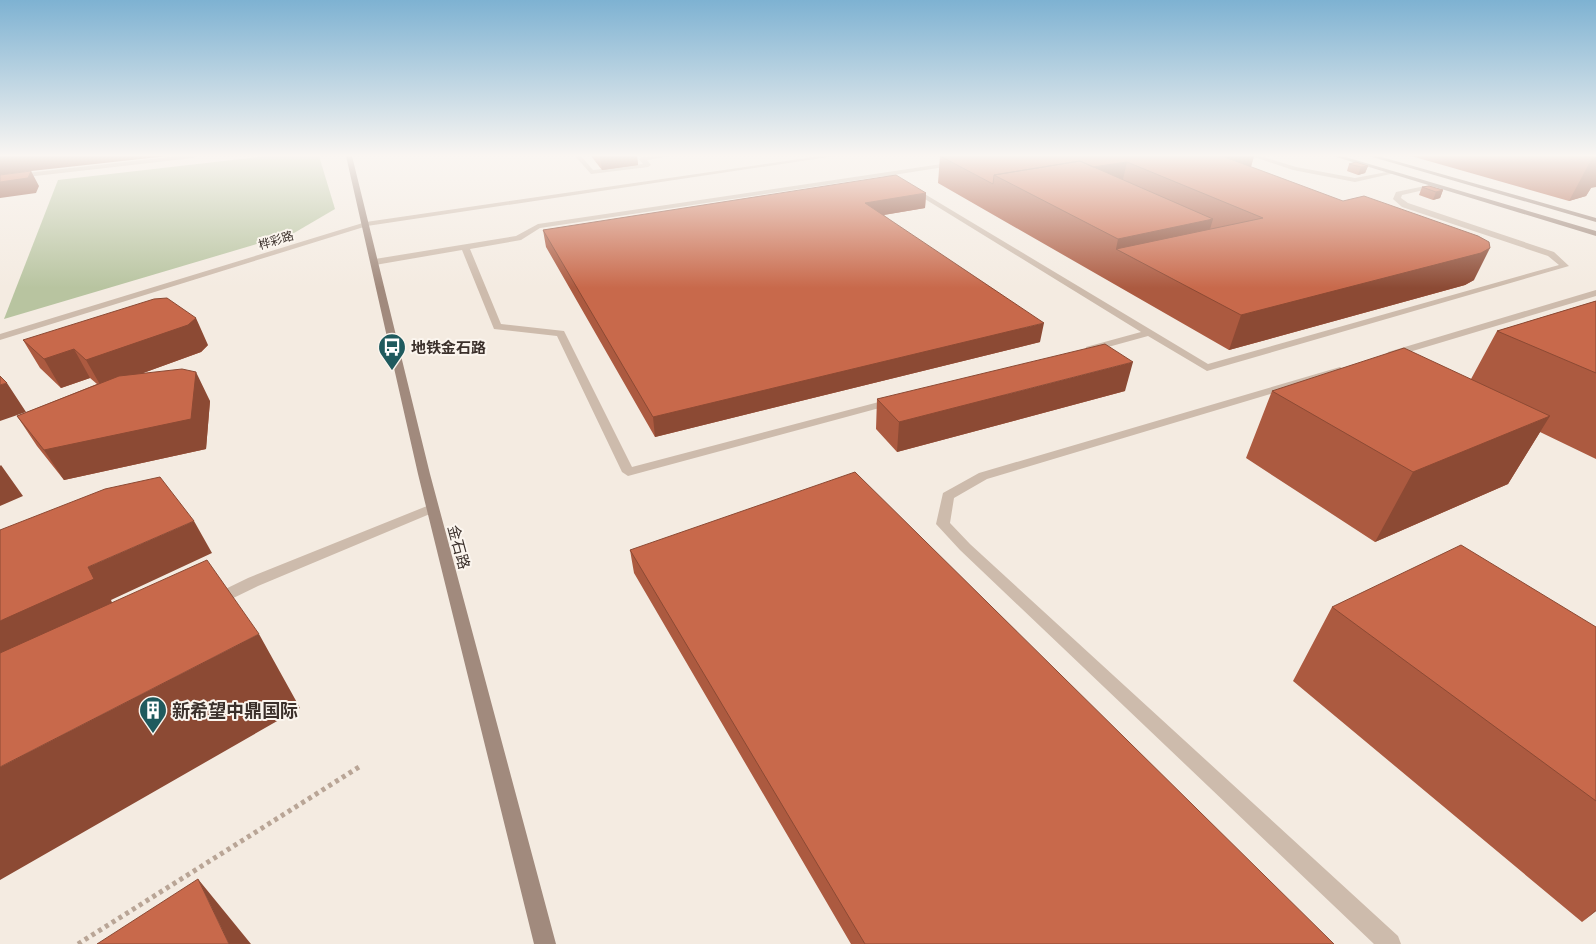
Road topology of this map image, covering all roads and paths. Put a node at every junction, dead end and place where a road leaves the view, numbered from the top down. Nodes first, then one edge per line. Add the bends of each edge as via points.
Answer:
1 (360, 200) edge
2 (530, 200) edge
3 (712, 200) edge
4 (929, 200) edge
5 (1398, 200) edge
6 (1482, 200) edge
7 (1526, 200) edge
8 (1596, 220) edge
9 (366, 224) junction
10 (1596, 234) edge
11 (465, 247) junction
12 (375, 262) junction
13 (1596, 293) edge
14 (1149, 333) junction
15 (0, 337) edge
16 (1081, 351) edge
17 (1376, 359) edge
18 (1357, 365) edge
19 (908, 397) edge
20 (432, 508) junction
21 (200, 607) edge
22 (359, 767) dead end
23 (78, 944) edge
24 (546, 944) edge
25 (1390, 944) edge

1 - 9 street, 金石路
2 - 9 street, 桦彩路
3 - 11 street via 538,226 518,238
4 - 14 street
5 - 14 street via 1550,254 1564,266 1207,368
6 - 10 street
7 - 8 street
9 - 12 street, 金石路
9 - 15 street, 桦彩路
11 - 12 street
11 - 19 street via 497,327 561,333 628,472
12 - 20 street, 金石路
13 - 17 street
14 - 16 street
18 - 25 street via 983,476 948,496 943,524
20 - 21 street
20 - 24 street, 金石路
22 - 23 path

